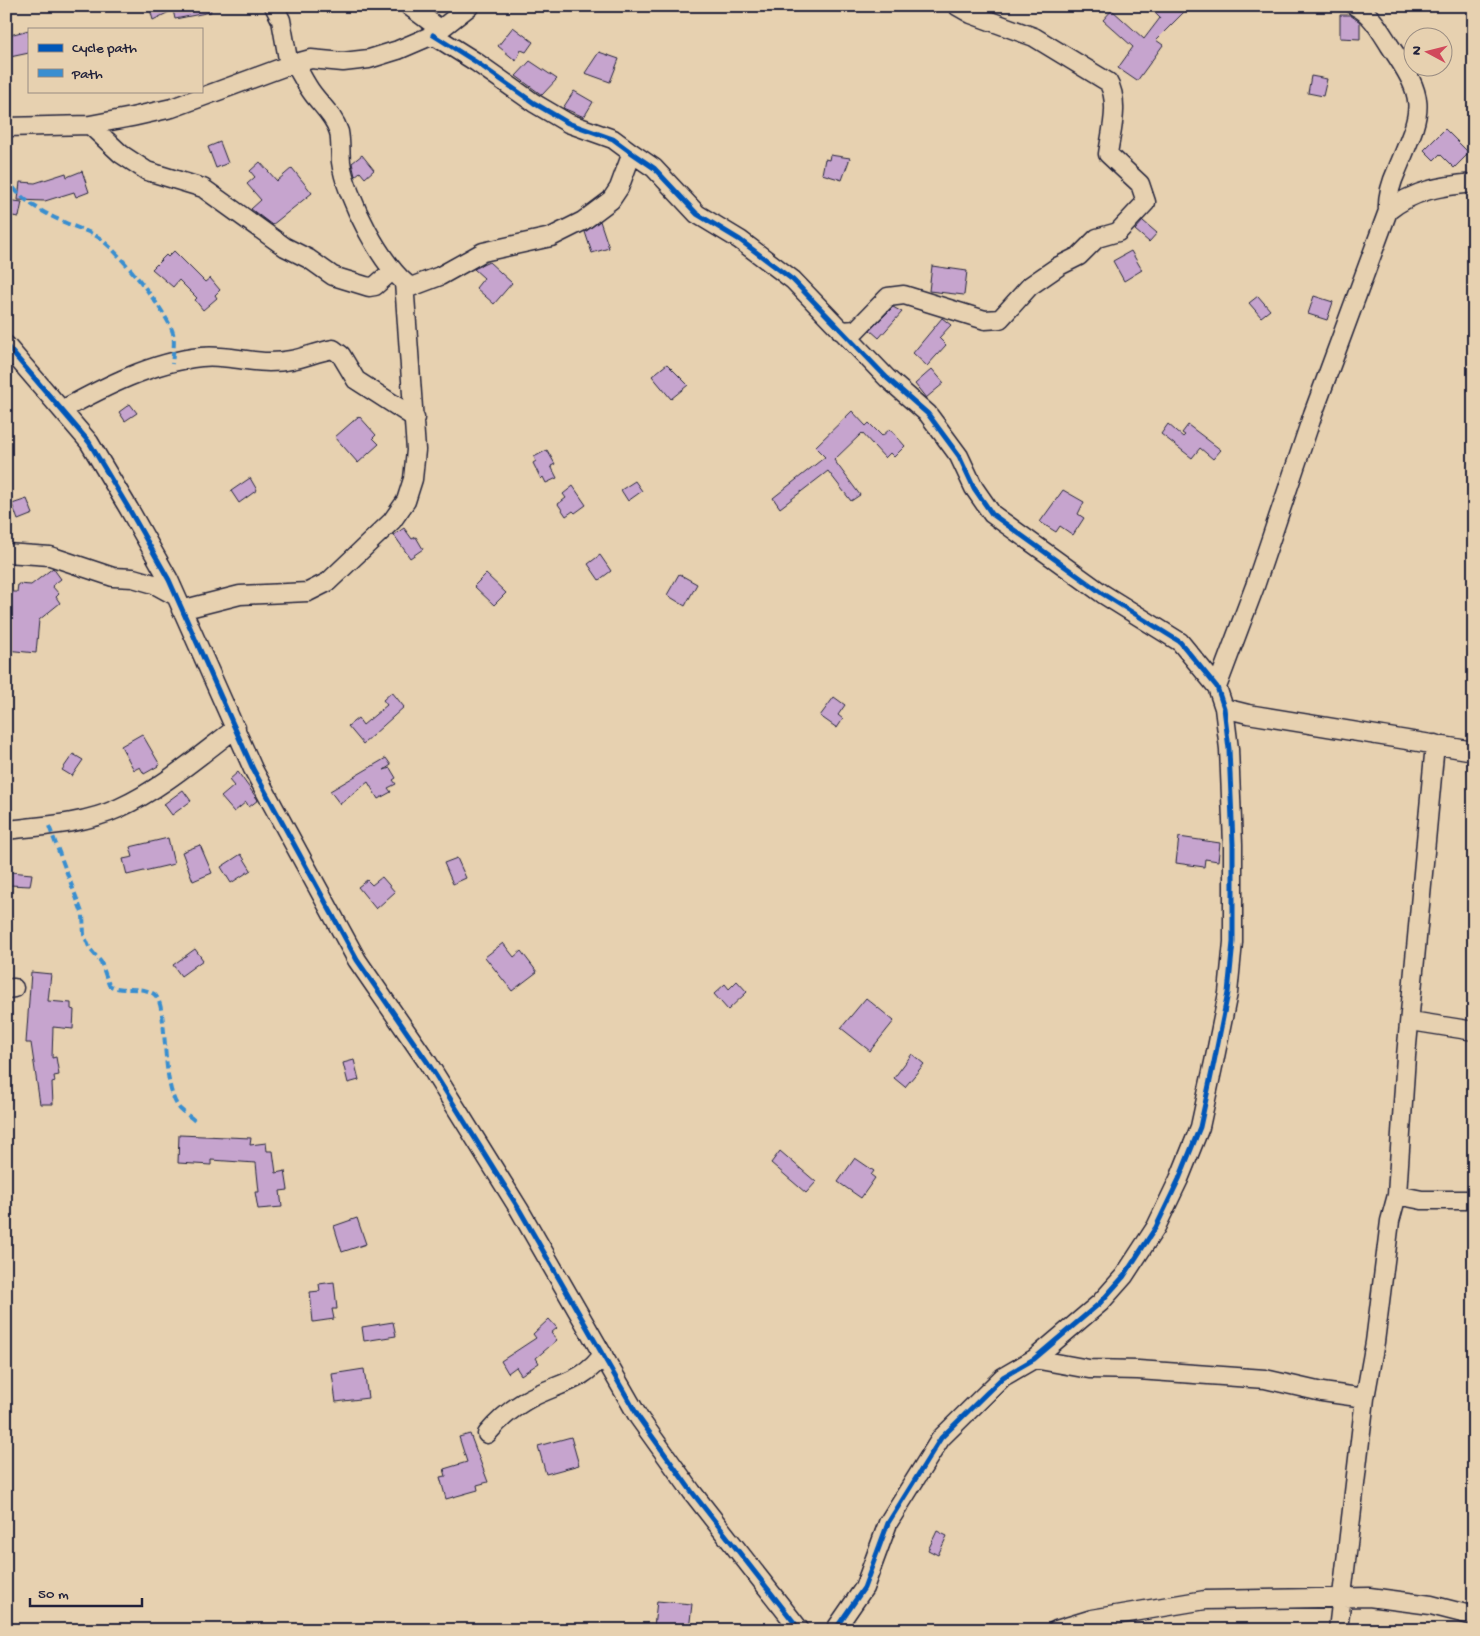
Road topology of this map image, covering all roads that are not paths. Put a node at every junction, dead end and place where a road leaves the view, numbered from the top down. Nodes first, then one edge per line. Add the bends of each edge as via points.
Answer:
1 (274, 6) edge
2 (409, 6) edge
3 (470, 6) edge
4 (957, 6) edge
5 (1355, 6) edge
6 (437, 32) junction
7 (292, 64) junction
8 (90, 124) junction
9 (6, 127) edge
10 (632, 153) junction
11 (1474, 183) edge
12 (1388, 211) junction
13 (398, 276) junction
14 (841, 331) junction
15 (6, 346) edge
16 (62, 410) junction
17 (415, 418) junction
18 (6, 553) edge
19 (178, 603) junction
20 (1217, 687) junction
21 (1224, 708) junction
22 (236, 728) junction
23 (1435, 744) junction
24 (1474, 751) edge
25 (6, 830) edge
26 (1411, 1021) junction
27 (1474, 1032) edge
28 (1397, 1195) junction
29 (1474, 1200) edge
30 (603, 1354) junction
31 (1034, 1359) junction
32 (1365, 1398) junction
33 (487, 1434) dead end
34 (1340, 1597) junction
35 (1474, 1616) edge
36 (800, 1630) edge
37 (835, 1630) edge
38 (1056, 1630) edge
39 (1338, 1630) edge

1 - 7 street via 281,20
2 - 6 street
3 - 6 street
4 - 14 street via 1034,37 1108,82 1114,91 1108,154 1140,184 1146,202 1118,232 1097,238 1079,256 1036,282 1000,319 985,320 904,295 888,297 856,330
5 - 12 street via 1370,17 1417,90 1416,124 1392,181
6 - 7 street via 369,59 343,62 311,59
6 - 10 street via 534,103 568,123 613,139
7 - 8 street via 172,108
7 - 13 street via 332,117 353,201 386,263
8 - 9 street
8 - 13 street via 121,154 147,171 203,188 266,235 333,276 369,287
10 - 13 street via 611,200 583,221 552,236 483,252 423,284 411,287
10 - 14 street via 654,168 697,214 740,240 793,280
11 - 12 street via 1440,186 1414,194
12 - 20 street
13 - 17 street
14 - 20 street via 928,414 959,456 974,488 992,514 1103,594 1180,642
15 - 16 street
16 - 17 street via 110,384 178,361 216,356 244,361 297,360 332,349 341,355 356,380
16 - 19 street via 89,442 165,572
17 - 19 street via 413,479 406,501 392,521 328,582 308,592 240,595
18 - 19 street via 50,556 113,577 154,584
19 - 22 street
20 - 21 street
21 - 23 street
21 - 31 street via 1233,844 1232,942 1228,993 1200,1126 1156,1227 1124,1276 1100,1303
22 - 25 street via 154,788 118,808 49,826
22 - 30 street via 253,769 357,960 428,1062 520,1209
23 - 24 street
23 - 26 street
26 - 27 street
26 - 28 street
28 - 29 street via 1422,1200
28 - 32 street via 1390,1221
30 - 33 street via 594,1368 526,1401 501,1418
30 - 36 street via 638,1418
31 - 32 street via 1089,1369 1265,1379
31 - 37 street via 1003,1377 940,1438 888,1523 864,1588
32 - 34 street
34 - 35 street via 1369,1597 1432,1605
34 - 38 street via 1204,1600 1092,1619
34 - 39 street

